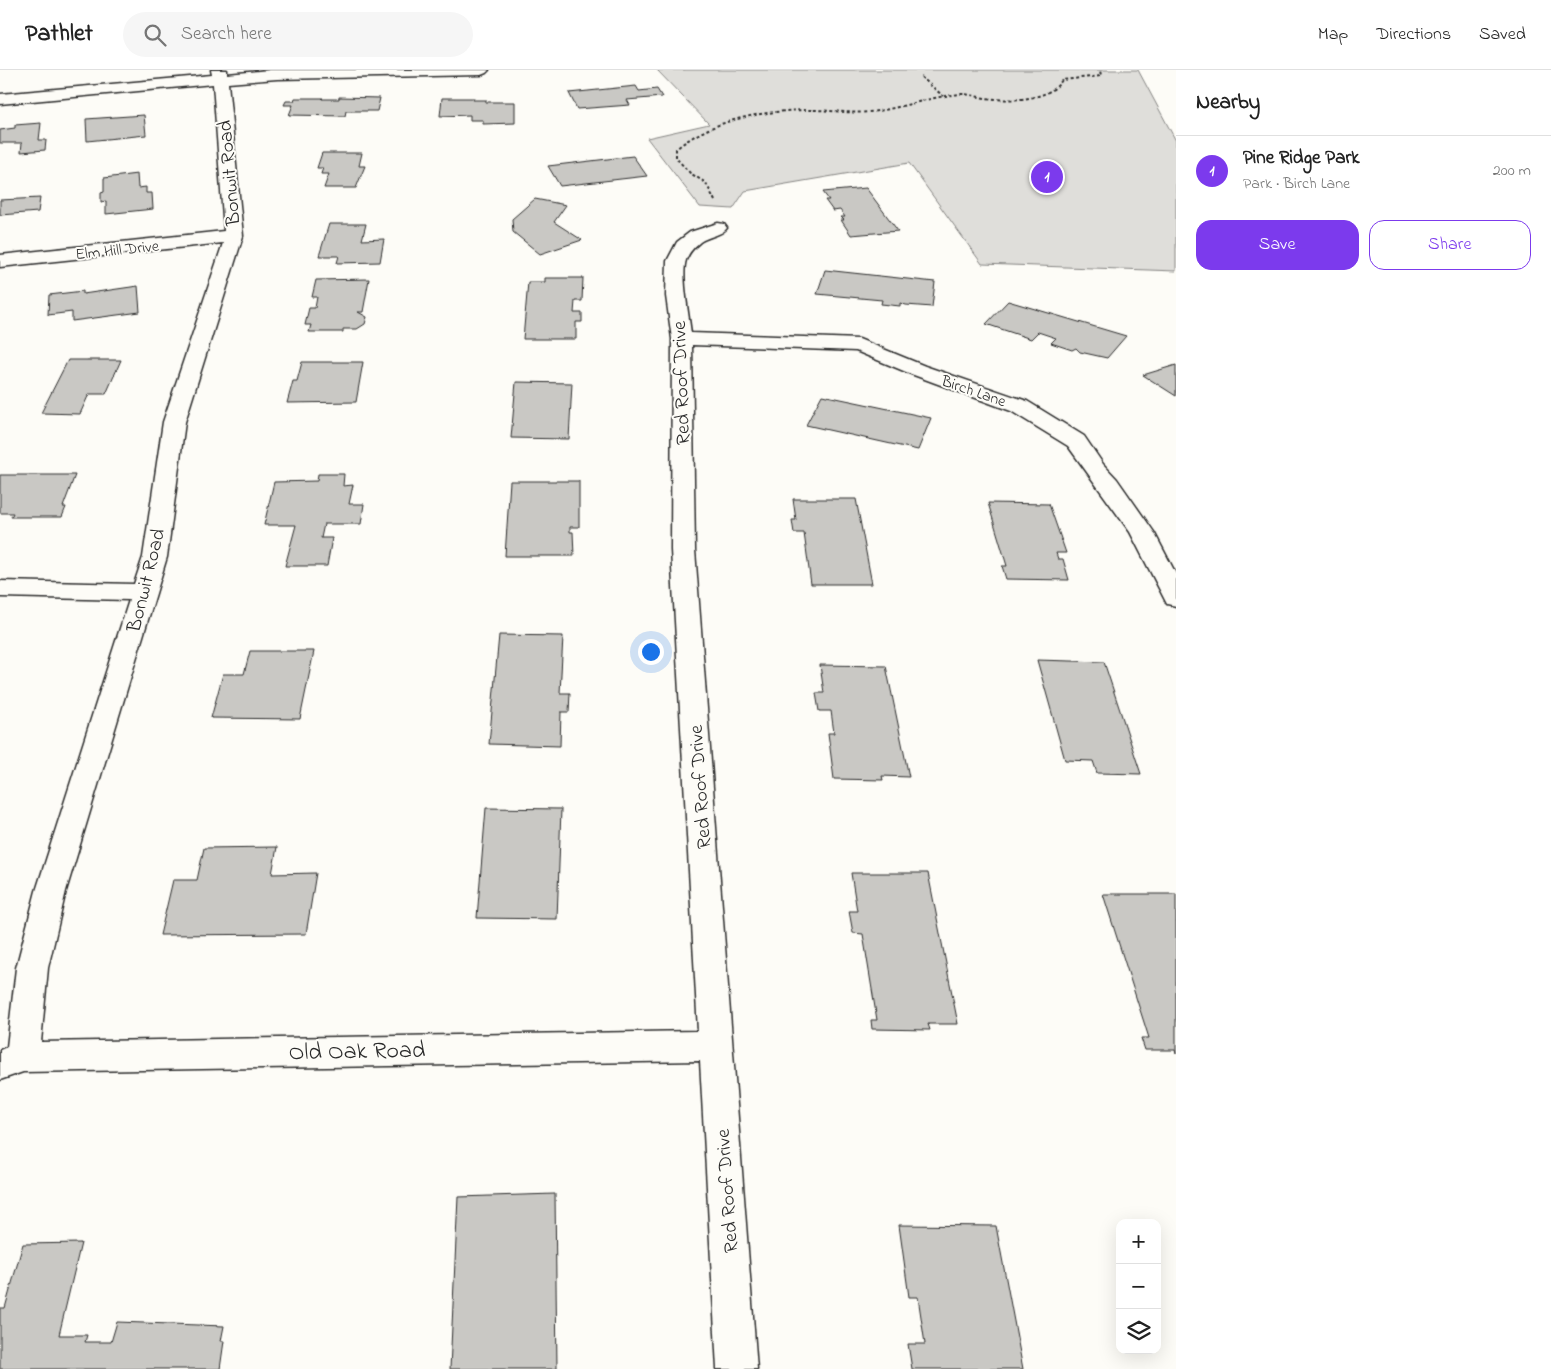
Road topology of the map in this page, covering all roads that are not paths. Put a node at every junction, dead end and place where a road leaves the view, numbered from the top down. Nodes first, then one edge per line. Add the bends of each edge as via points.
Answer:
1 (481, 70) edge
2 (219, 75) edge
3 (0, 99) edge
4 (718, 228) road end
5 (234, 236) junction
6 (0, 262) edge
7 (682, 340) junction
8 (0, 589) edge
9 (144, 592) junction
10 (1176, 598) edge
11 (716, 1046) junction
12 (12, 1061) edge
13 (737, 1369) edge

1 - 2 street
2 - 3 street
2 - 5 street, Bonwit Road
4 - 7 street, Red Roof Drive via 697,236 684,246 676,261 676,296
5 - 6 street, Elm Hill Drive
5 - 9 street, Bonwit Road via 174,422 155,557
7 - 10 street, Birch Lane via 859,345 1020,406 1076,441 1142,532
7 - 11 street, Red Roof Drive via 683,550
8 - 9 street
9 - 12 street, Bonwit Road via 51,890
11 - 12 street, Old Oak Road
11 - 13 street, Red Roof Drive

